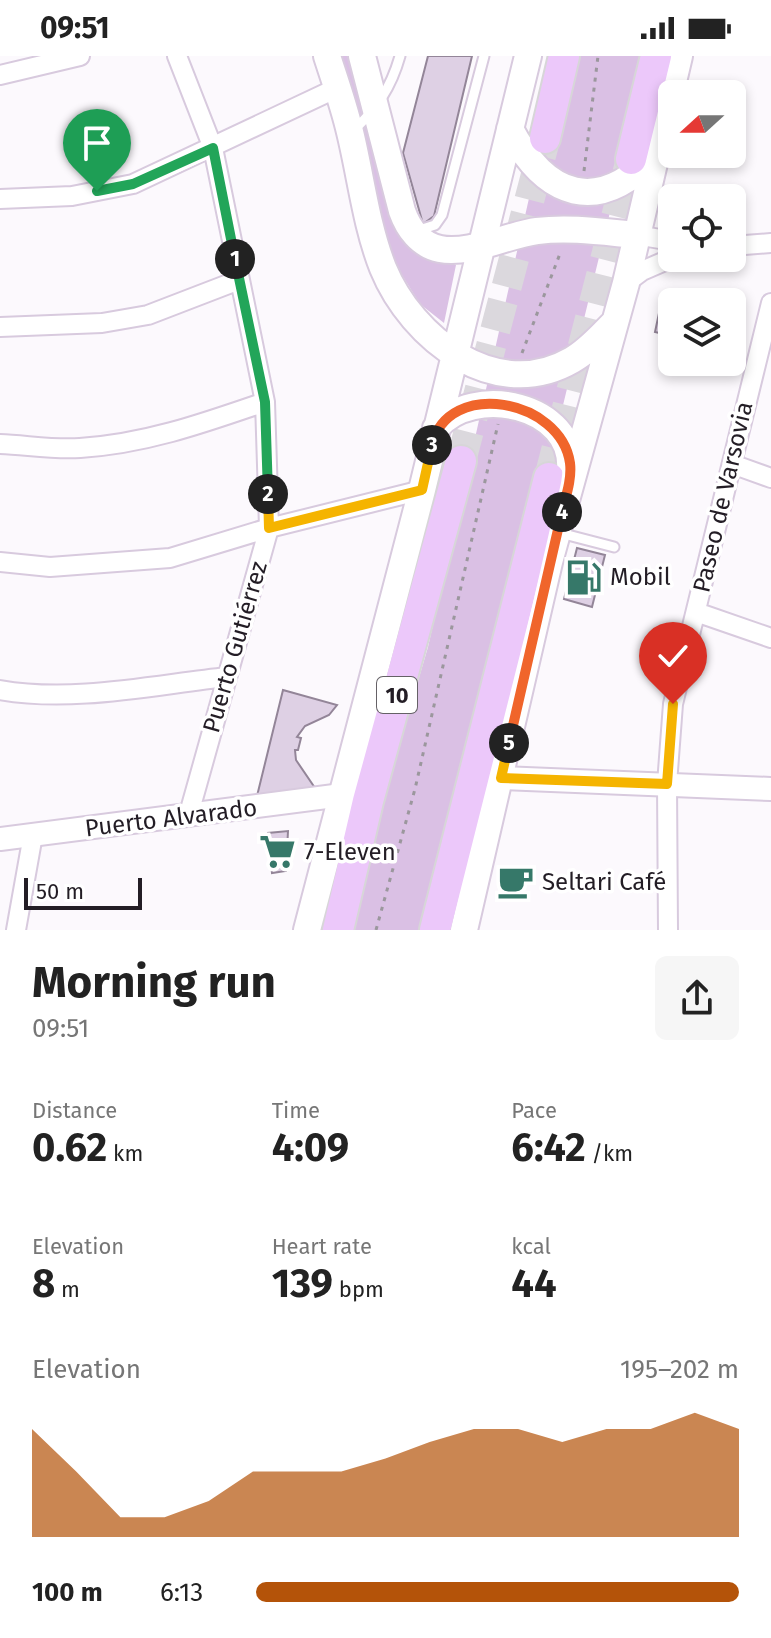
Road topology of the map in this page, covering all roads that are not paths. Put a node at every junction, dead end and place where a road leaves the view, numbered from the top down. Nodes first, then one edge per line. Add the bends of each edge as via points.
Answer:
1 (80, 56) edge
2 (177, 56) edge
3 (327, 56) edge
4 (362, 56) edge
5 (400, 56) edge
6 (484, 56) edge
7 (528, 56) edge
8 (564, 56) edge
9 (656, 56) edge
10 (679, 56) edge
11 (0, 75) edge
12 (337, 88) junction
13 (376, 108) junction
14 (510, 129) junction
15 (350, 133) junction
16 (545, 138) tunnel mouth
17 (213, 148) junction
18 (642, 158) junction
19 (0, 199) edge
20 (413, 232) junction
21 (636, 235) junction
22 (658, 239) edge
23 (482, 243) junction
24 (771, 243) edge
25 (746, 245) edge
26 (658, 264) edge
27 (239, 280) junction
28 (626, 283) junction
29 (771, 308) edge
30 (616, 320) junction
31 (0, 327) edge
32 (455, 354) junction
33 (265, 402) junction
34 (436, 428) junction
35 (0, 444) edge
36 (461, 461) tunnel mouth
37 (732, 464) junction
38 (771, 478) edge
39 (559, 482) junction
40 (422, 490) junction
41 (269, 528) junction
42 (557, 532) junction
43 (614, 547) dead end
44 (0, 562) edge
45 (696, 612) junction
46 (771, 638) edge
47 (227, 677) junction
48 (0, 690) edge
49 (501, 778) junction
50 (667, 784) junction
51 (771, 789) edge
52 (342, 795) junction
53 (188, 817) junction
54 (33, 835) junction
55 (0, 839) edge
56 (16, 930) edge
57 (307, 930) edge
58 (338, 930) edge
59 (435, 930) edge
60 (464, 930) edge
61 (668, 930) edge

1 - 11 street
2 - 17 street, Puerto Gutiérrez
3 - 12 main road
4 - 13 main road
5 - 13 lane
6 - 20 lane via 442,215 430,228
7 - 14 main road
8 - 16 highway
9 - 18 highway
10 - 18 main road
12 - 15 main road
12 - 17 street
13 - 15 lane
13 - 20 main road via 402,211
14 - 18 main road via 529,160 579,192 615,188 636,174
14 - 23 main road
15 - 32 main road via 384,271 415,320
17 - 19 street via 133,184 72,196
17 - 27 street, Puerto Gutiérrez
18 - 21 main road
20 - 23 main road via 442,249
21 - 22 street
21 - 23 main road via 539,231
21 - 28 main road
23 - 32 main road
24 - 25 street
26 - 28 street
27 - 31 street via 148,315 102,323
27 - 33 street, Puerto Gutiérrez
28 - 30 main road
29 - 37 street, Paseo de Varsovia
30 - 32 main road via 572,360 545,371 513,375 486,370
30 - 39 main road
32 - 34 main road
33 - 35 street via 173,434 124,442 78,448
33 - 41 street, Puerto Gutiérrez
34 - 39 main road via 460,411 504,405 538,414 565,443 571,465
34 - 40 main road
36 - 58 highway, 10
37 - 38 street
37 - 45 street, Paseo de Varsovia
39 - 42 main road
39 - 59 highway
40 - 41 street
40 - 52 main road
41 - 44 street via 170,558 50,567
41 - 47 street, Puerto Gutiérrez
42 - 43 lane
42 - 49 main road
45 - 46 street
45 - 50 street, Paseo de Varsovia via 673,704
47 - 48 street via 82,693 24,695
47 - 53 street, Puerto Gutiérrez
49 - 50 street
49 - 60 main road
50 - 51 street
50 - 61 street, Paseo de Varsovia
52 - 53 street, Puerto Alvarado
52 - 57 main road
53 - 54 street, Puerto Alvarado
54 - 55 street, Puerto Alvarado
54 - 56 street

